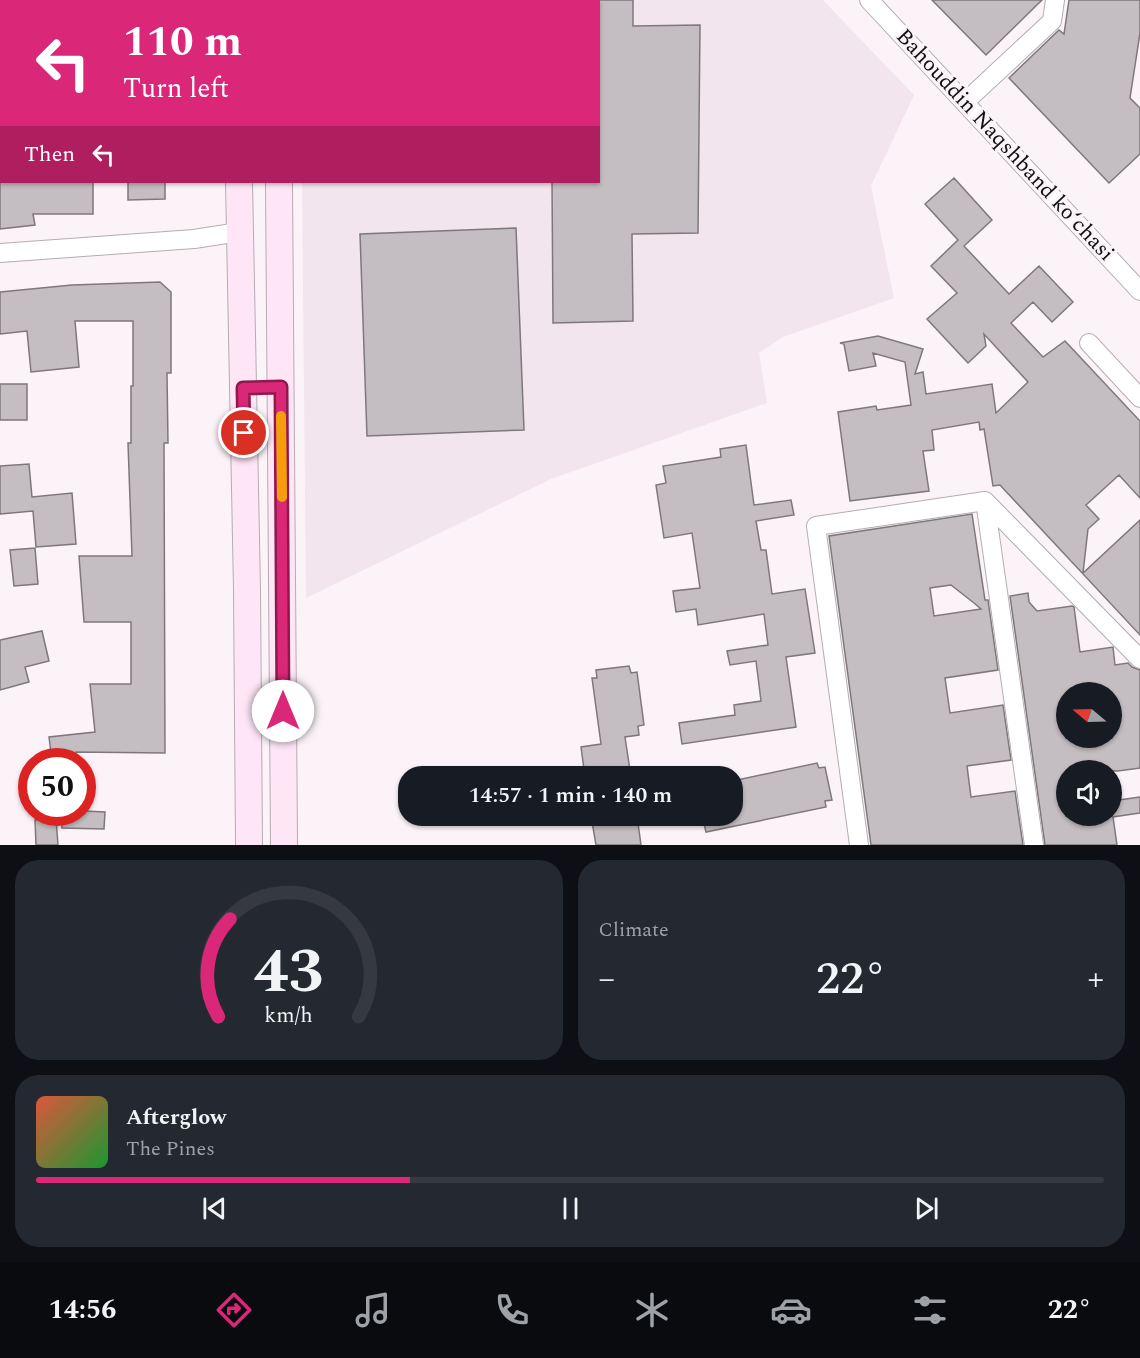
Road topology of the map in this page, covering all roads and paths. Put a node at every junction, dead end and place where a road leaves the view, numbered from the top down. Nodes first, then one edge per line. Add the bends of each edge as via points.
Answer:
1 (869, 0) edge
2 (1055, 0) edge
3 (965, 102) junction
4 (239, 183) edge
5 (279, 183) edge
6 (239, 232) junction
7 (0, 253) edge
8 (1140, 291) edge
9 (1089, 344) dead end
10 (281, 387) junction
11 (243, 388) junction
12 (1140, 398) edge
13 (985, 501) junction
14 (1140, 659) edge
15 (249, 845) edge
16 (284, 845) edge
17 (859, 845) edge
18 (1034, 845) edge

1 - 3 street, Bahouddin Naqshband koʻchasi
2 - 3 street via 1052,21
3 - 8 street, Bahouddin Naqshband koʻchasi
4 - 6 main road
5 - 10 main road
6 - 7 street via 194,239
6 - 11 main road
9 - 12 street
10 - 11 main road
10 - 16 main road
11 - 15 main road
13 - 14 street
13 - 17 street via 816,526
13 - 18 street

